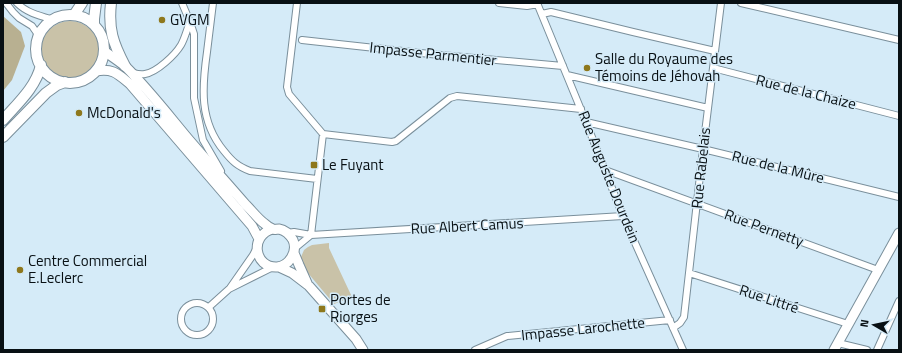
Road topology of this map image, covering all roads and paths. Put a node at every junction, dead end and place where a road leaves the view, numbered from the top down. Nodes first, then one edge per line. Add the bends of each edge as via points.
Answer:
1 (6, 3) edge
2 (17, 3) edge
3 (82, 3) edge
4 (96, 3) edge
5 (111, 3) edge
6 (182, 3) edge
7 (214, 3) edge
8 (297, 3) edge
9 (499, 3) edge
10 (537, 3) edge
11 (722, 3) edge
12 (741, 3) edge
13 (542, 14) junction
14 (74, 15) junction
15 (54, 20) junction
16 (190, 22) junction
17 (94, 25) junction
18 (39, 36) junction
19 (302, 40) dead end
20 (899, 40) edge
21 (104, 50) junction
22 (715, 51) junction
23 (41, 65) junction
24 (563, 66) junction
25 (713, 68) junction
26 (128, 69) junction
27 (96, 71) junction
28 (567, 75) junction
29 (65, 82) junction
30 (708, 108) junction
31 (581, 109) junction
32 (899, 116) edge
33 (3, 120) edge
34 (586, 122) junction
35 (323, 134) junction
36 (3, 137) edge
37 (703, 149) junction
38 (604, 170) junction
39 (317, 179) junction
40 (230, 186) junction
41 (899, 197) edge
42 (697, 203) junction
43 (623, 216) junction
44 (273, 229) junction
45 (287, 233) junction
46 (899, 233) edge
47 (311, 235) junction
48 (258, 243) junction
49 (294, 251) junction
50 (276, 267) junction
51 (878, 270) junction
52 (689, 273) junction
53 (309, 286) junction
54 (230, 289) junction
55 (899, 301) edge
56 (209, 307) junction
57 (670, 320) junction
58 (848, 324) junction
59 (673, 328) junction
60 (836, 347) edge
61 (364, 350) edge
62 (475, 350) edge
63 (682, 350) edge
64 (867, 350) edge
65 (877, 350) edge

1 - 18 street via 19,18 32,26
2 - 15 street via 30,13
3 - 14 main road
4 - 17 main road
5 - 26 main road via 112,38
6 - 16 street
7 - 39 street via 203,91 205,114 212,134 234,163 250,171
8 - 35 street via 287,88 289,94
9 - 10 street via 527,6
10 - 13 street, Rue Auguste Dourdein
11 - 22 street, Rue Rabelais
12 - 20 street
13 - 22 street via 552,12
13 - 24 street, Rue Auguste Dourdein
14 - 15 main road
14 - 17 main road via 85,18
15 - 18 main road
16 - 26 street via 180,46 153,71 138,74
16 - 40 street via 194,34 194,98 203,140
17 - 21 main road via 102,36
18 - 23 main road via 37,54
19 - 24 street, Impasse Parmentier
21 - 26 street
21 - 27 main road via 102,62
22 - 25 street, Rue Rabelais
23 - 29 main road via 48,75
23 - 33 main road via 34,83
24 - 28 street, Rue Auguste Dourdein
25 - 30 street, Rue Rabelais
25 - 32 street, Rue de la Chaize
26 - 40 street
27 - 29 main road via 84,80 75,83
27 - 48 street via 109,70 130,84 252,226
28 - 30 street
28 - 31 street, Rue Auguste Dourdein
29 - 36 main road via 46,93
30 - 37 street, Rue Rabelais
31 - 34 street, Rue Auguste Dourdein
31 - 35 street via 454,96 396,141
34 - 37 street, Rue de la Mûre
34 - 38 street, Rue Auguste Dourdein
35 - 39 street
37 - 41 street, Rue de la Mûre
37 - 42 street, Rue Rabelais
38 - 42 street, Rue Pernetty
38 - 43 street, Rue Auguste Dourdein
39 - 47 street
40 - 44 street via 260,220
42 - 51 street, Rue Pernetty
42 - 52 street, Rue Rabelais
43 - 47 street, Rue Albert Camus
43 - 57 street, Rue Auguste Dourdein
44 - 45 street
44 - 48 street via 265,232
45 - 47 street, Rue Albert Camus
45 - 49 street via 292,239
46 - 51 street
47 - 49 street
48 - 50 street via 259,258
48 - 54 street
49 - 50 street via 290,260
49 - 53 street
50 - 53 street via 292,273
50 - 54 street
51 - 58 street
52 - 58 street, Rue Littré
52 - 59 street, Rue Rabelais via 684,317 680,324
53 - 61 street
54 - 56 street
55 - 65 street
56 - 56 street via 199,302 188,305 182,314 184,329 196,335 209,330 214,322
57 - 59 street, Rue Auguste Dourdein
57 - 62 street, Impasse Larochette via 507,336
58 - 60 street
59 - 63 street, Rue Auguste Dourdein
60 - 64 street

